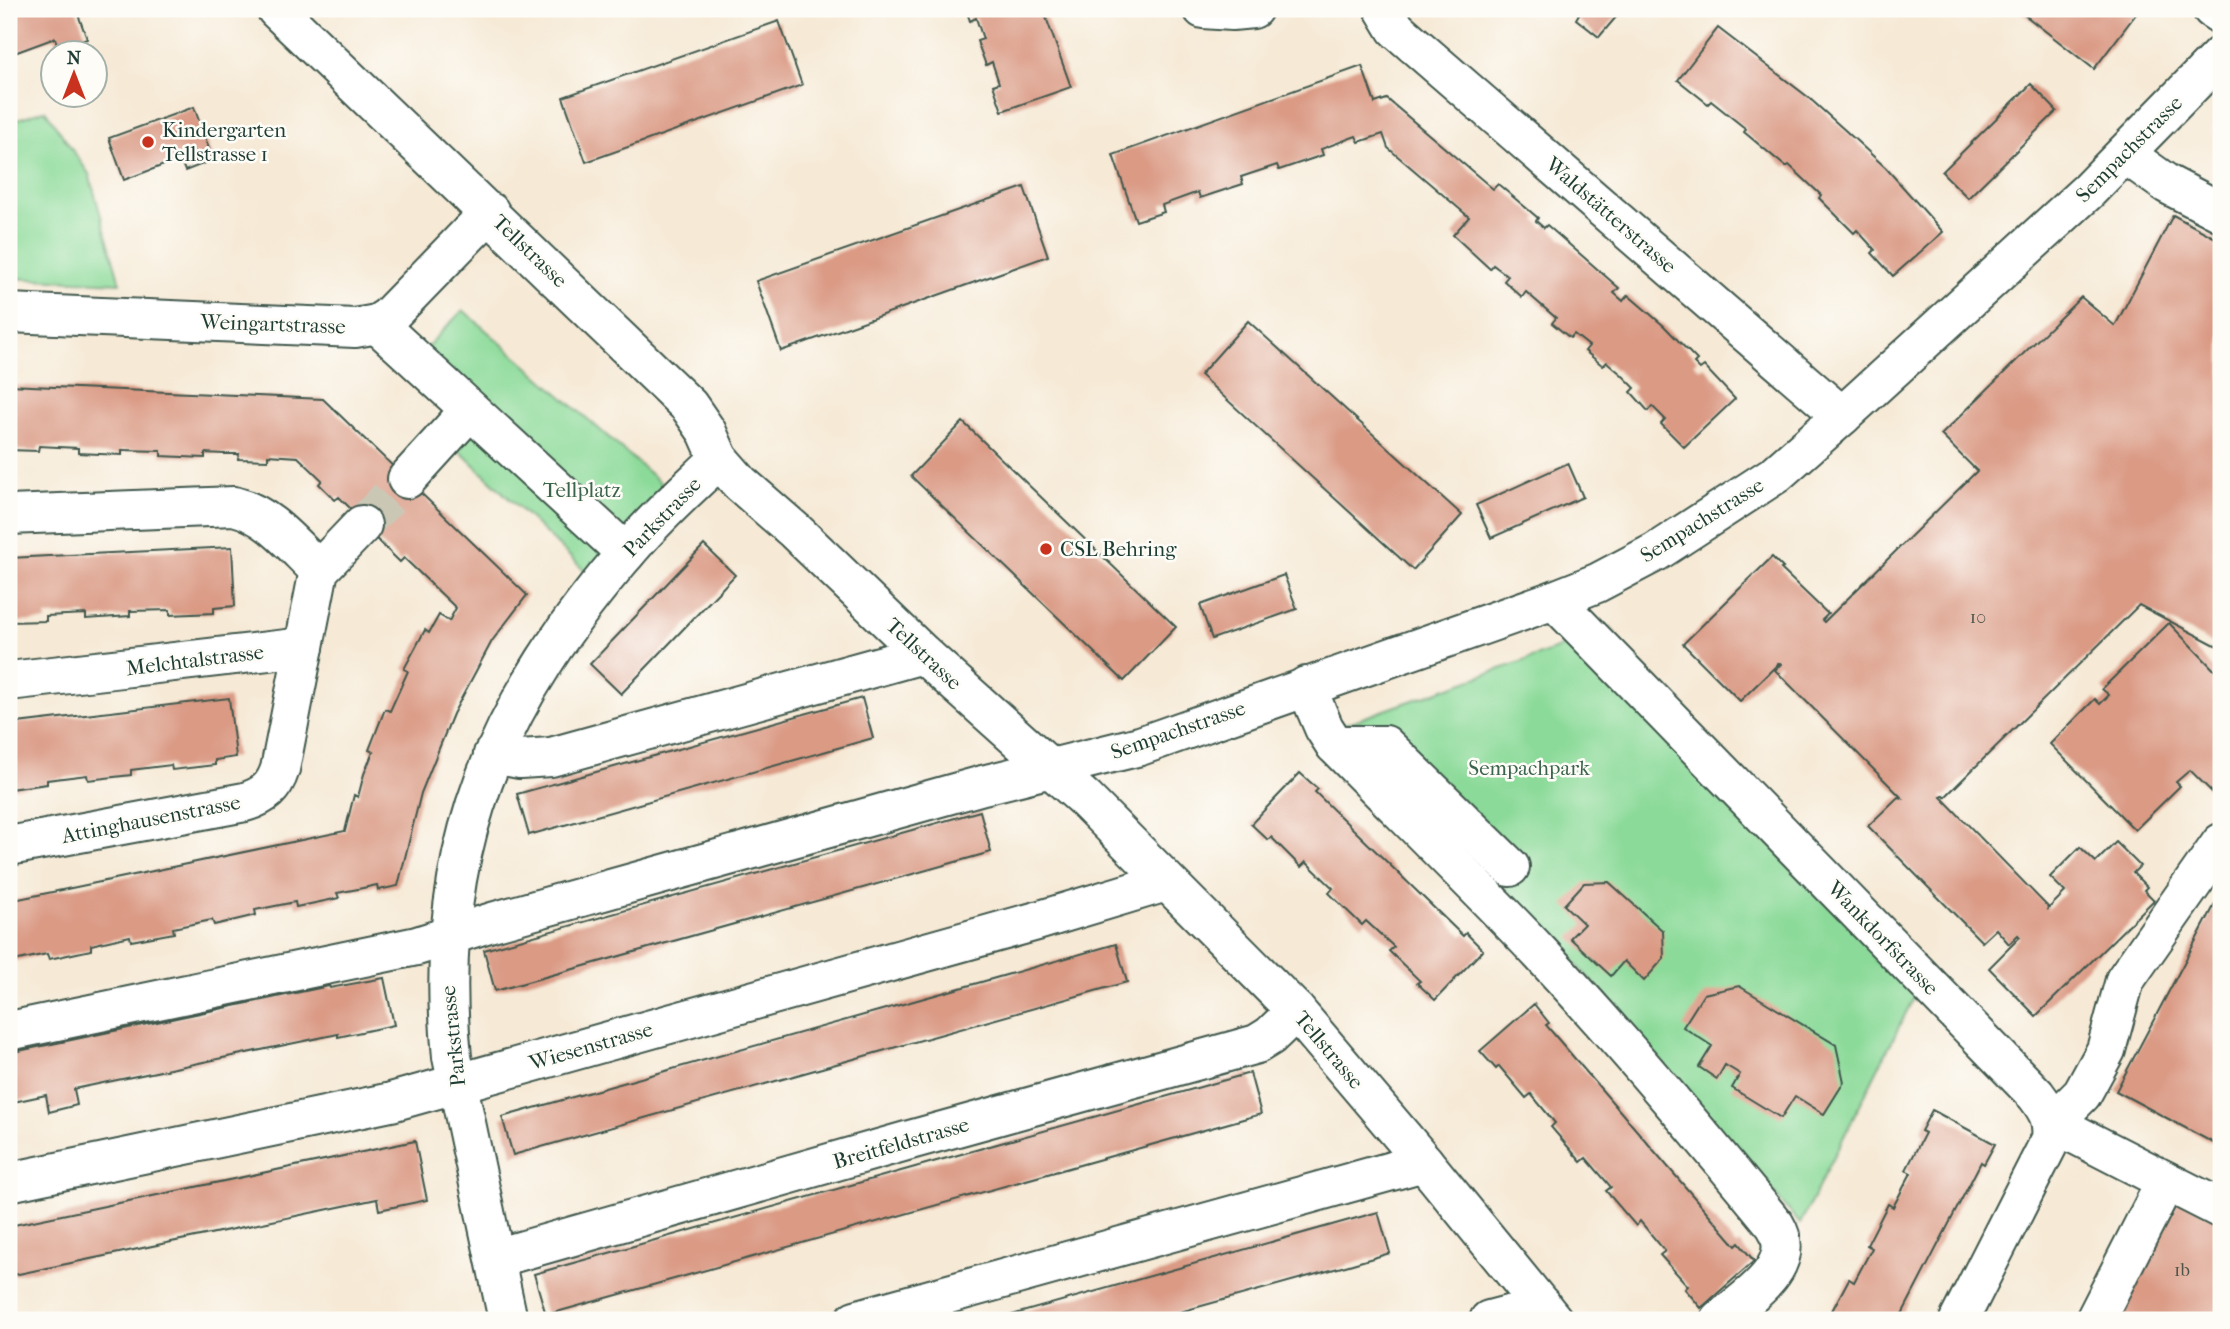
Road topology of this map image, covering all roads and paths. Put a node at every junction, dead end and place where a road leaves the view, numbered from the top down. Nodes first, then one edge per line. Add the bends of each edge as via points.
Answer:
1 (276, 9) edge
2 (1203, 9) edge
3 (1253, 9) edge
4 (1384, 9) edge
5 (2212, 9) edge
6 (2221, 15) edge
7 (2221, 55) edge
8 (2125, 154) junction
9 (490, 212) junction
10 (2221, 212) edge
11 (9, 313) edge
12 (377, 324) junction
13 (469, 411) junction
14 (1842, 416) junction
15 (719, 459) junction
16 (407, 479) tunnel mouth
17 (9, 515) edge
18 (362, 525) tunnel mouth
19 (626, 553) junction
20 (319, 570) junction
21 (1554, 600) junction
22 (304, 647) junction
23 (923, 654) junction
24 (9, 681) edge
25 (1306, 686) junction
26 (1335, 745) junction
27 (493, 754) junction
28 (1051, 768) junction
29 (2221, 843) edge
30 (9, 846) edge
31 (1510, 867) dead end
32 (1166, 881) junction
33 (449, 936) junction
34 (1296, 1011) junction
35 (9, 1031) edge
36 (457, 1084) junction
37 (2053, 1123) junction
38 (1424, 1162) junction
39 (2166, 1181) junction
40 (9, 1182) edge
41 (2221, 1209) edge
42 (496, 1258) junction
43 (1547, 1313) edge
44 (508, 1320) edge
45 (855, 1320) edge
46 (1489, 1320) edge
47 (1720, 1320) edge
48 (1959, 1320) edge
49 (2095, 1320) edge

1 - 9 street, Tellstrasse
2 - 3 street
4 - 14 street, Waldstätterstrasse via 1396,29
5 - 6 street
7 - 8 street, Sempachstrasse
8 - 10 street via 2166,184
8 - 14 street, Sempachstrasse
9 - 12 street, Weingartstrasse
9 - 15 street, Tellstrasse via 689,406
11 - 12 street, Weingartstrasse via 355,328
12 - 13 street
13 - 16 street
13 - 19 street
14 - 21 street, Sempachstrasse via 1776,474 1713,517 1597,583
15 - 19 street, Parkstrasse
15 - 23 street, Tellstrasse
17 - 20 street via 234,506 264,519
18 - 20 street
19 - 27 street, Parkstrasse via 565,629 525,691
20 - 22 street
21 - 25 street, Sempachstrasse
21 - 37 street, Wankdorfstrasse via 2036,1096
22 - 24 street, Melchtalstrasse
22 - 30 street, Attinghausenstrasse via 280,769 261,797
23 - 27 street via 551,757 520,759
23 - 28 street, Tellstrasse
25 - 26 street
25 - 28 street, Sempachstrasse via 1140,746
26 - 31 street via 1385,745
26 - 47 street via 1540,953 1678,1107 1774,1225 1782,1244 1777,1267
27 - 33 street, Parkstrasse via 460,858
28 - 32 street, Tellstrasse
28 - 33 street
29 - 37 street via 2125,980 2106,1050 2082,1094
32 - 34 street, Tellstrasse
32 - 36 street, Wiesenstrasse
33 - 35 street
33 - 36 street, Parkstrasse via 448,1019
34 - 38 street, Tellstrasse
34 - 42 street, Breitfeldstrasse via 1257,1044
36 - 40 street, Wiesenstrasse
36 - 42 street, Parkstrasse
37 - 39 street
37 - 48 street via 2045,1153
38 - 43 street, Tellstrasse
38 - 45 street
39 - 41 street
39 - 49 street
42 - 44 street, Parkstrasse
43 - 46 street

